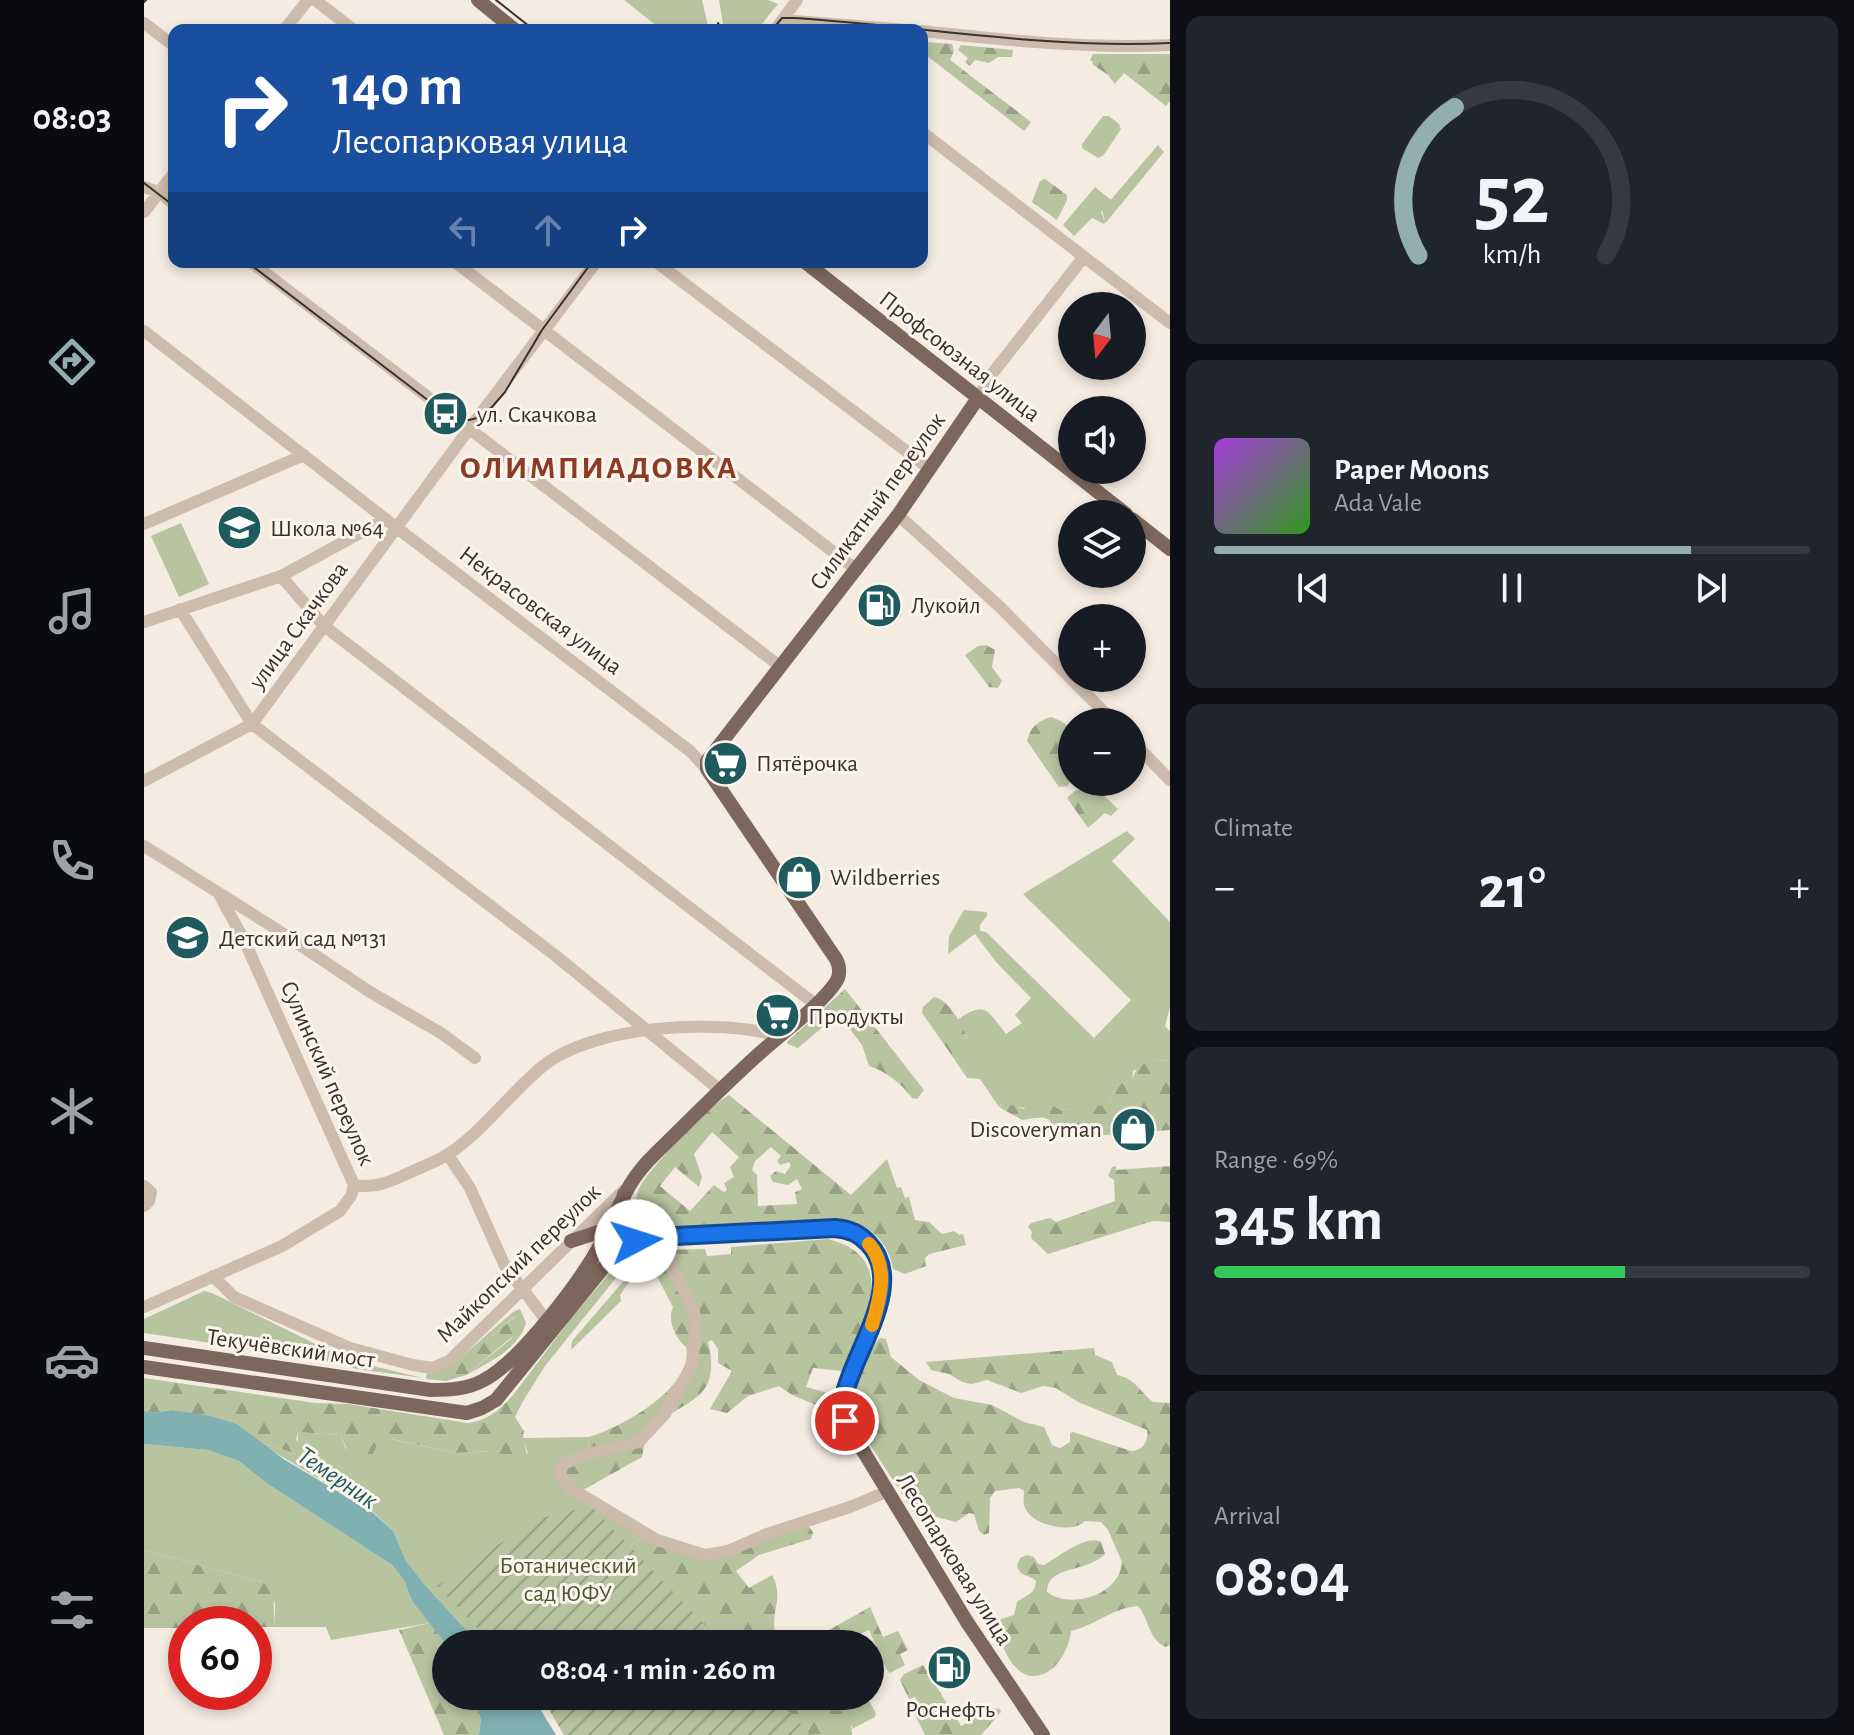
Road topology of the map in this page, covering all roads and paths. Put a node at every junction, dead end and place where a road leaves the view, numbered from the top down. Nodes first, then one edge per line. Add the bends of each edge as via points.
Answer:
1 (308, 0) edge
2 (315, 0) edge
3 (478, 0) edge
4 (797, 0) edge
5 (144, 23) edge
6 (289, 24) edge
7 (346, 24) edge
8 (508, 24) edge
9 (779, 24) edge
10 (928, 31) edge
11 (168, 41) edge
12 (1170, 45) edge
13 (928, 137) edge
14 (168, 181) edge
15 (144, 187) edge
16 (159, 192) junction
17 (168, 199) edge
18 (144, 212) edge
19 (1083, 258) junction
20 (259, 268) edge
21 (463, 268) edge
22 (591, 268) edge
23 (664, 268) edge
24 (813, 268) edge
25 (1170, 323) edge
26 (144, 331) edge
27 (544, 331) junction
28 (978, 398) junction
29 (469, 429) junction
30 (304, 455) junction
31 (930, 469) junction
32 (1108, 500) edge
33 (898, 515) junction
34 (386, 519) junction
35 (144, 524) edge
36 (397, 528) junction
37 (1146, 530) edge
38 (1170, 549) edge
39 (857, 570) junction
40 (281, 576) junction
41 (180, 609) junction
42 (144, 622) edge
43 (324, 626) junction
44 (781, 667) junction
45 (1100, 708) edge
46 (252, 724) junction
47 (1146, 755) edge
48 (707, 769) junction
49 (1170, 780) edge
50 (144, 781) edge
51 (144, 846) edge
52 (219, 893) junction
53 (834, 984) joint
54 (815, 1004) junction
55 (648, 1030) junction
56 (778, 1036) junction
57 (475, 1058) dead end
58 (720, 1090) junction
59 (448, 1155) junction
60 (354, 1185) junction
61 (144, 1186) edge
62 (625, 1190) junction
63 (144, 1206) edge
64 (608, 1229) junction
65 (657, 1237) junction
66 (571, 1241) junction
67 (601, 1244) junction
68 (610, 1260) junction
69 (213, 1276) junction
70 (522, 1291) junction
71 (144, 1307) edge
72 (546, 1320) junction
73 (144, 1348) edge
74 (144, 1367) edge
75 (431, 1390) joint
76 (886, 1492) junction
77 (1043, 1735) edge

1 - 6 street
2 - 7 street
3 - 8 main road
4 - 9 street
5 - 11 street
10 - 12 street via 1130,47
13 - 19 street
14 - 16 street
15 - 16 street
16 - 17 street
16 - 18 street
19 - 25 street
19 - 28 street, Силикатный переулок
20 - 29 street
21 - 27 street
22 - 27 street, улица Скачкова
23 - 31 street
24 - 28 main road, Профсоюзная улица
26 - 30 street, Некрасовская улица
27 - 29 street, улица Скачкова
27 - 39 street
28 - 31 main road, Силикатный переулок
28 - 32 main road, Профсоюзная улица
29 - 36 street, улица Скачкова
29 - 44 street
30 - 34 street, Некрасовская улица
30 - 35 street
31 - 33 main road, Силикатный переулок
33 - 39 main road, Силикатный переулок
33 - 45 street
34 - 36 street, Некрасовская улица
34 - 40 street
36 - 43 street, улица Скачкова
36 - 48 street, Некрасовская улица
37 - 38 main road
39 - 44 main road, Силикатный переулок
40 - 41 street
40 - 43 street
41 - 42 street
41 - 46 street
43 - 46 street, улица Скачкова
43 - 54 street
44 - 48 main road, Силикатный переулок via 710,755
46 - 50 street, улица Скачкова
46 - 55 street
47 - 49 street
48 - 53 main road, Некрасовская улица via 836,959 840,972
51 - 52 street
52 - 57 street
52 - 60 street, Сулинский переулок
53 - 54 main road, Майкопский переулок
54 - 56 main road, Майкопский переулок
55 - 56 street via 726,1028
55 - 58 street
55 - 59 street via 602,1037 544,1065
56 - 58 main road, Майкопский переулок
58 - 62 main road, Майкопский переулок
59 - 60 street via 382,1186
59 - 70 street
60 - 69 street via 340,1211 282,1246
61 - 63 street via 151,1192
62 - 64 main road, Майкопский переулок
62 - 65 main road via 628,1217
62 - 66 street, Майкопский переулок
64 - 65 main road
64 - 66 main road
64 - 67 main road, Майкопский переулок
65 - 68 main road via 627,1245
65 - 76 main road, Лесопарковая улица via 835,1228 859,1234 870,1245 879,1261 880,1293 843,1408 848,1428
65 - 76 street via 694,1311 692,1365 665,1414 639,1442 563,1464 560,1475 570,1488 657,1540 705,1555
66 - 67 main road
66 - 70 street, Майкопский переулок
67 - 68 main road
67 - 72 main road, Майкопский переулок
68 - 74 main road, Текучёвский мост via 496,1400 467,1413
69 - 70 street, Майкопский переулок via 234,1297 350,1348 413,1365 441,1366 449,1361
69 - 71 street
70 - 72 street
72 - 75 main road, Майкопский переулок via 485,1380 470,1387
73 - 75 main road, Текучёвский мост
76 - 77 main road, Лесопарковая улица

